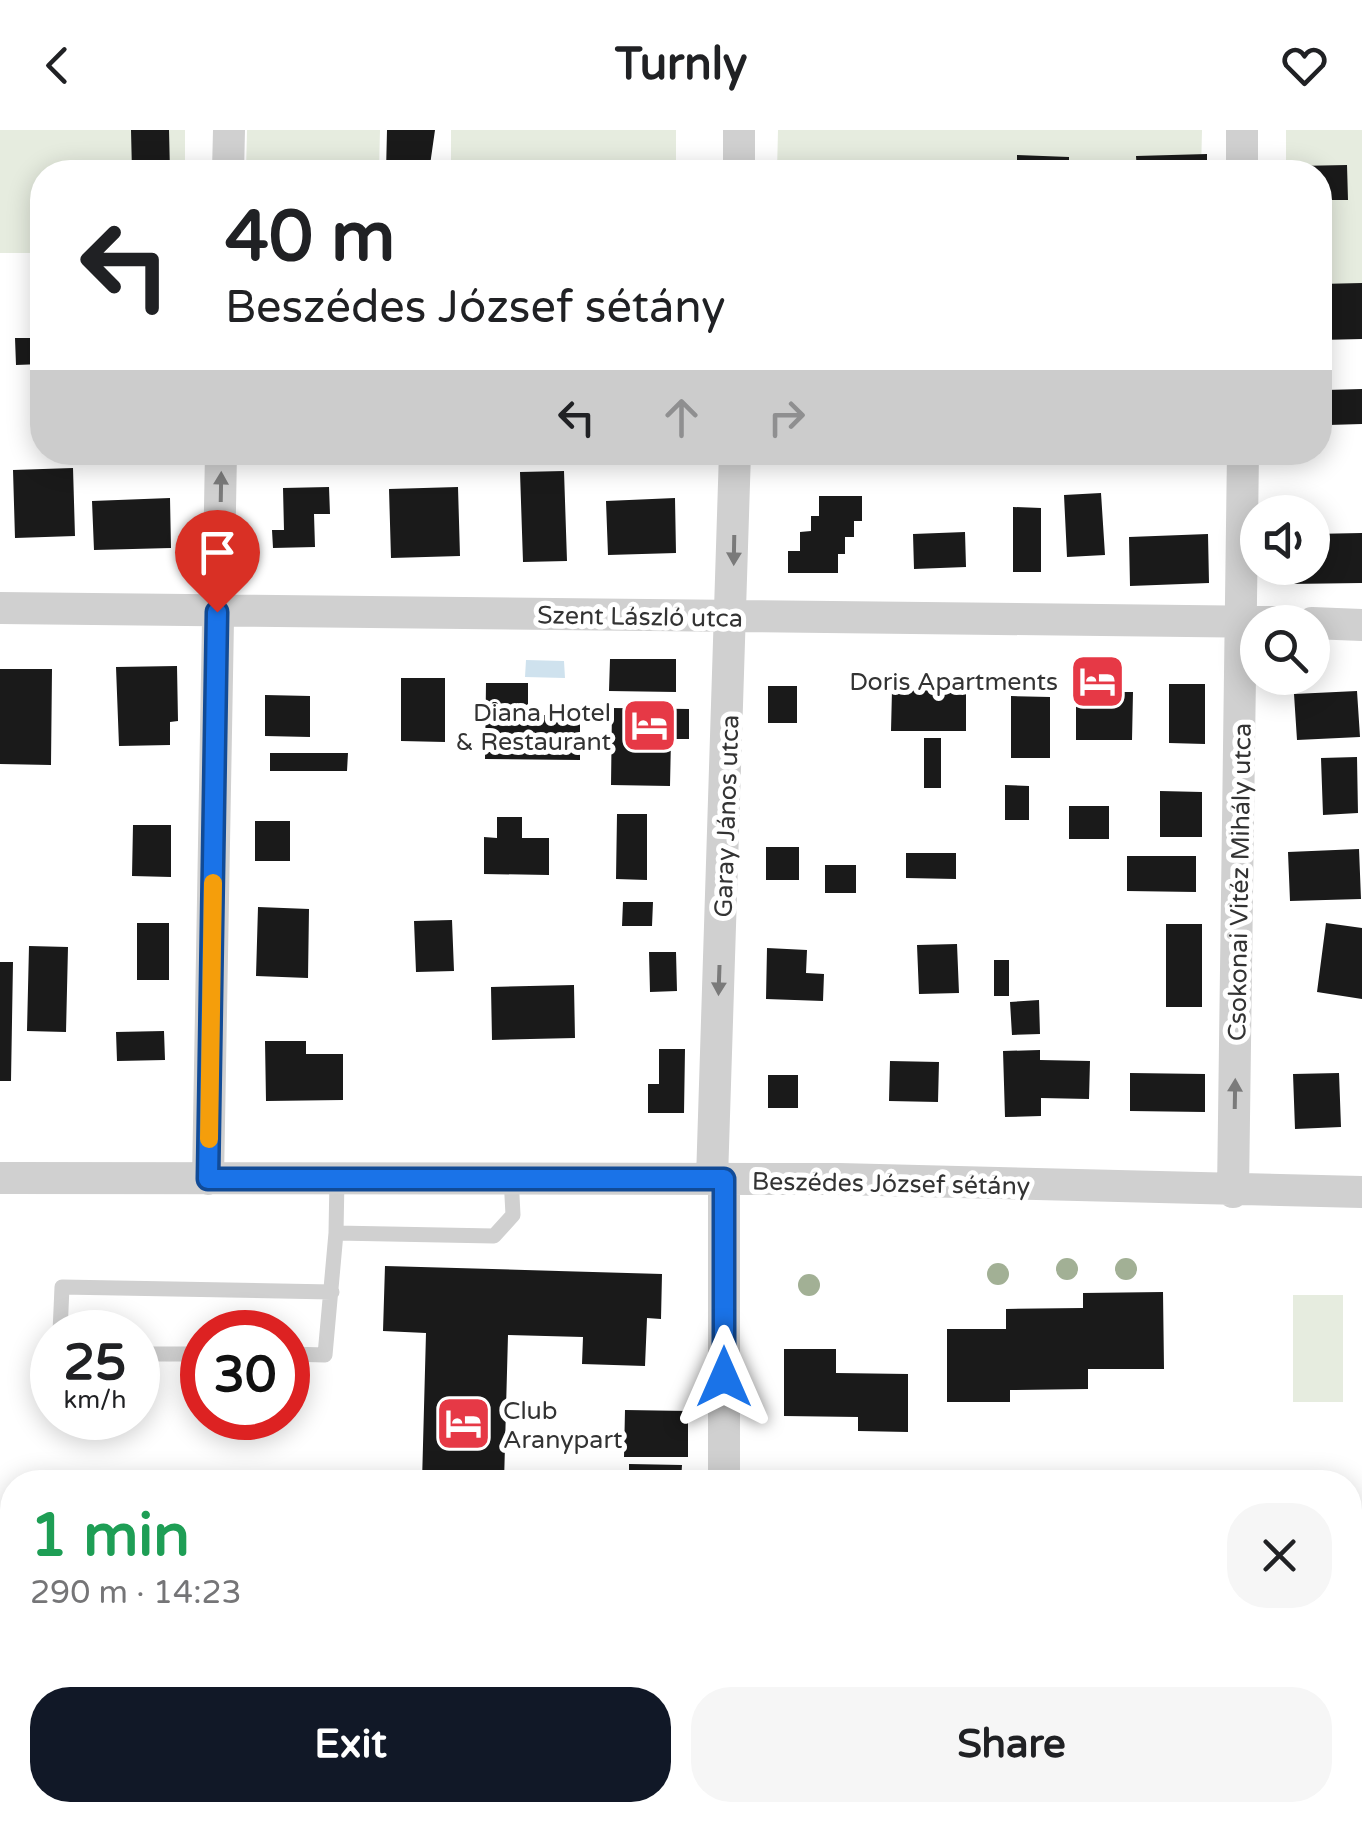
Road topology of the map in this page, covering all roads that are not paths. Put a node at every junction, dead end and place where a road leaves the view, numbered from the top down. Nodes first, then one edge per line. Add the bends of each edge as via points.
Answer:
1 (230, 130) edge
2 (739, 130) edge
3 (1242, 130) edge
4 (229, 160) edge
5 (739, 160) edge
6 (1242, 160) edge
7 (221, 465) edge
8 (735, 465) edge
9 (1244, 465) edge
10 (1244, 605) edge
11 (0, 608) edge
12 (217, 612) junction
13 (733, 617) junction
14 (1240, 622) edge
15 (1330, 623) edge
16 (1362, 624) edge
17 (1243, 695) edge
18 (511, 1177) junction
19 (0, 1178) edge
20 (336, 1178) junction
21 (208, 1179) junction
22 (718, 1179) junction
23 (1233, 1192) junction
24 (1362, 1192) edge
25 (336, 1233) junction
26 (332, 1292) junction
27 (61, 1310) edge
28 (310, 1355) edge
29 (724, 1470) edge

1 - 4 street
2 - 5 street
3 - 6 street
12 -> 7 street
8 -> 13 street, Garay János utca
9 - 10 street, Csokonai Vitéz Mihály utca
11 - 12 street, Szent László utca
12 - 13 street, Szent László utca
12 - 21 street
13 - 14 street, Szent László utca
13 -> 22 street, Garay János utca
15 - 16 street
23 -> 17 street, Csokonai Vitéz Mihály utca
18 - 20 street, Beszédes József sétány
18 - 22 street, Beszédes József sétány
18 - 25 lane via 513,1215 494,1236
19 - 21 street, Beszédes József sétány
20 - 21 street, Beszédes József sétány
20 - 25 lane
22 - 23 street, Beszédes József sétány
22 - 29 street, Garay János utca
23 - 24 street, Beszédes József sétány
25 - 26 lane
26 - 27 lane via 62,1286
26 - 28 lane via 325,1355

